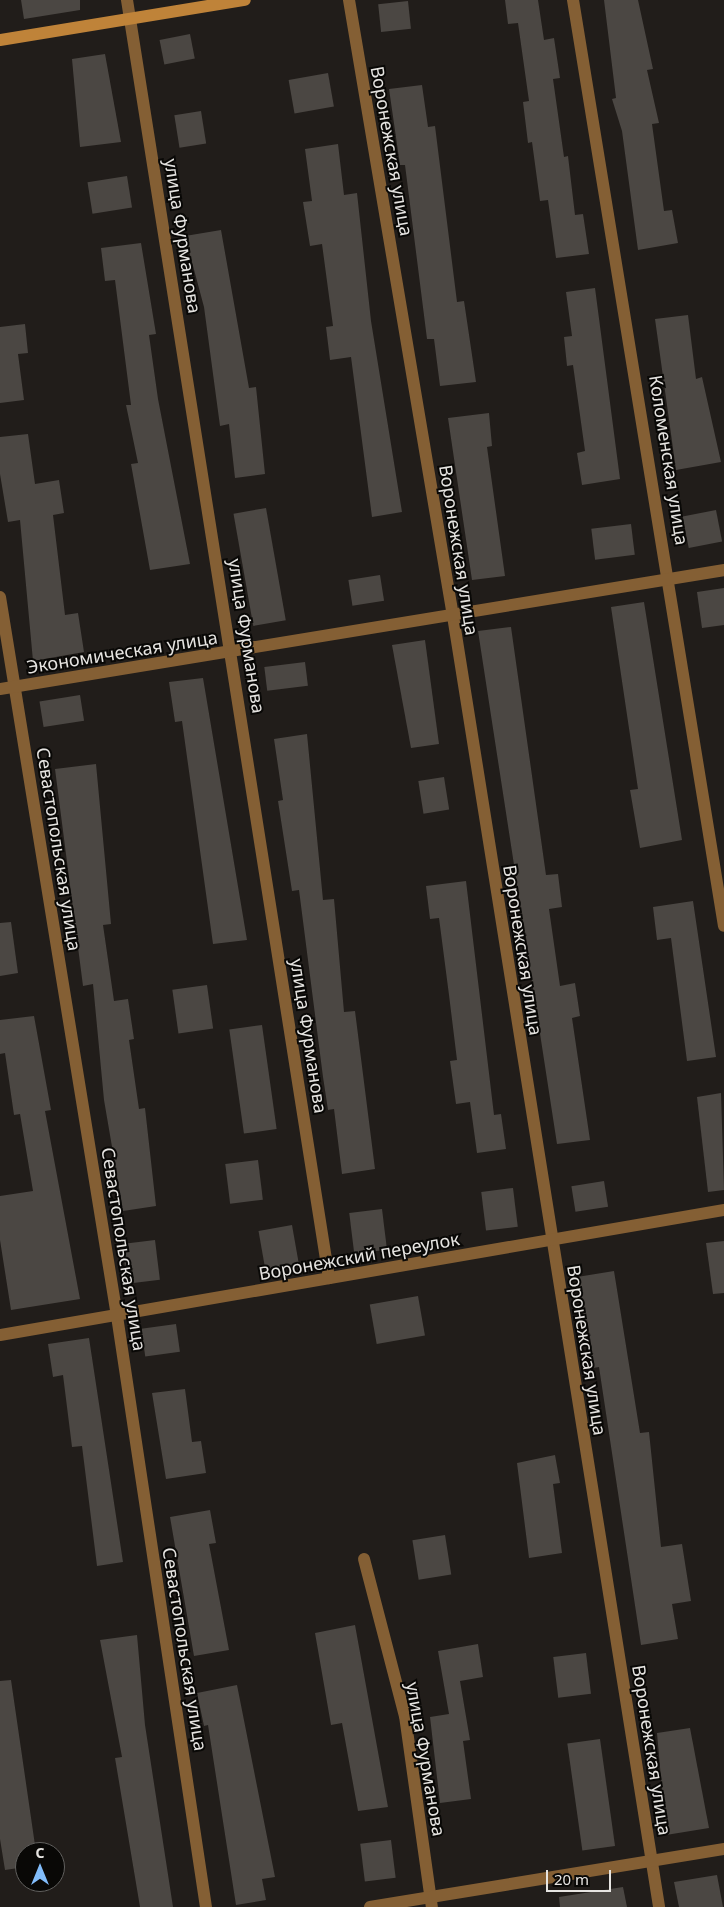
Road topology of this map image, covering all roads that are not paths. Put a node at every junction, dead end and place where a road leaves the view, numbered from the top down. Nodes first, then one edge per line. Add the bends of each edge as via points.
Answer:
1 (127, 0) edge
2 (245, 0) edge
3 (349, 0) edge
4 (573, 0) edge
5 (130, 20) junction
6 (0, 40) edge
7 (724, 570) edge
8 (671, 580) junction
9 (0, 597) edge
10 (453, 616) junction
11 (232, 652) junction
12 (14, 687) junction
13 (0, 689) edge
14 (724, 926) edge
15 (724, 1210) edge
16 (552, 1241) junction
17 (329, 1278) junction
18 (117, 1316) junction
19 (0, 1335) edge
20 (364, 1560) dead end
21 (724, 1849) edge
22 (652, 1860) junction
23 (431, 1902) edge
24 (206, 1907) edge
25 (370, 1907) edge
26 (659, 1907) edge

1 - 5 street, улица Фурманова
2 - 5 street
3 - 10 street, Воронежская улица
4 - 8 street, Коломенская улица
5 - 6 street
5 - 11 street, улица Фурманова
7 - 8 street, Экономическая улица
8 - 10 street, Экономическая улица
8 - 14 street, Коломенская улица
9 - 12 street, Севастопольская улица
10 - 11 street, Экономическая улица
10 - 16 street, Воронежская улица
11 - 12 street, Экономическая улица
11 - 17 street, улица Фурманова
12 - 13 street, Экономическая улица
12 - 18 street, Севастопольская улица
15 - 16 street, Воронежский переулок
16 - 17 street, Воронежский переулок
16 - 22 street, Воронежская улица
17 - 18 street, Воронежский переулок
18 - 19 street, Воронежский переулок
18 - 24 street, Севастопольская улица
20 - 23 street, улица Фурманова via 405,1716
21 - 22 street
22 - 23 street
22 - 26 street, Воронежская улица
23 - 25 street

